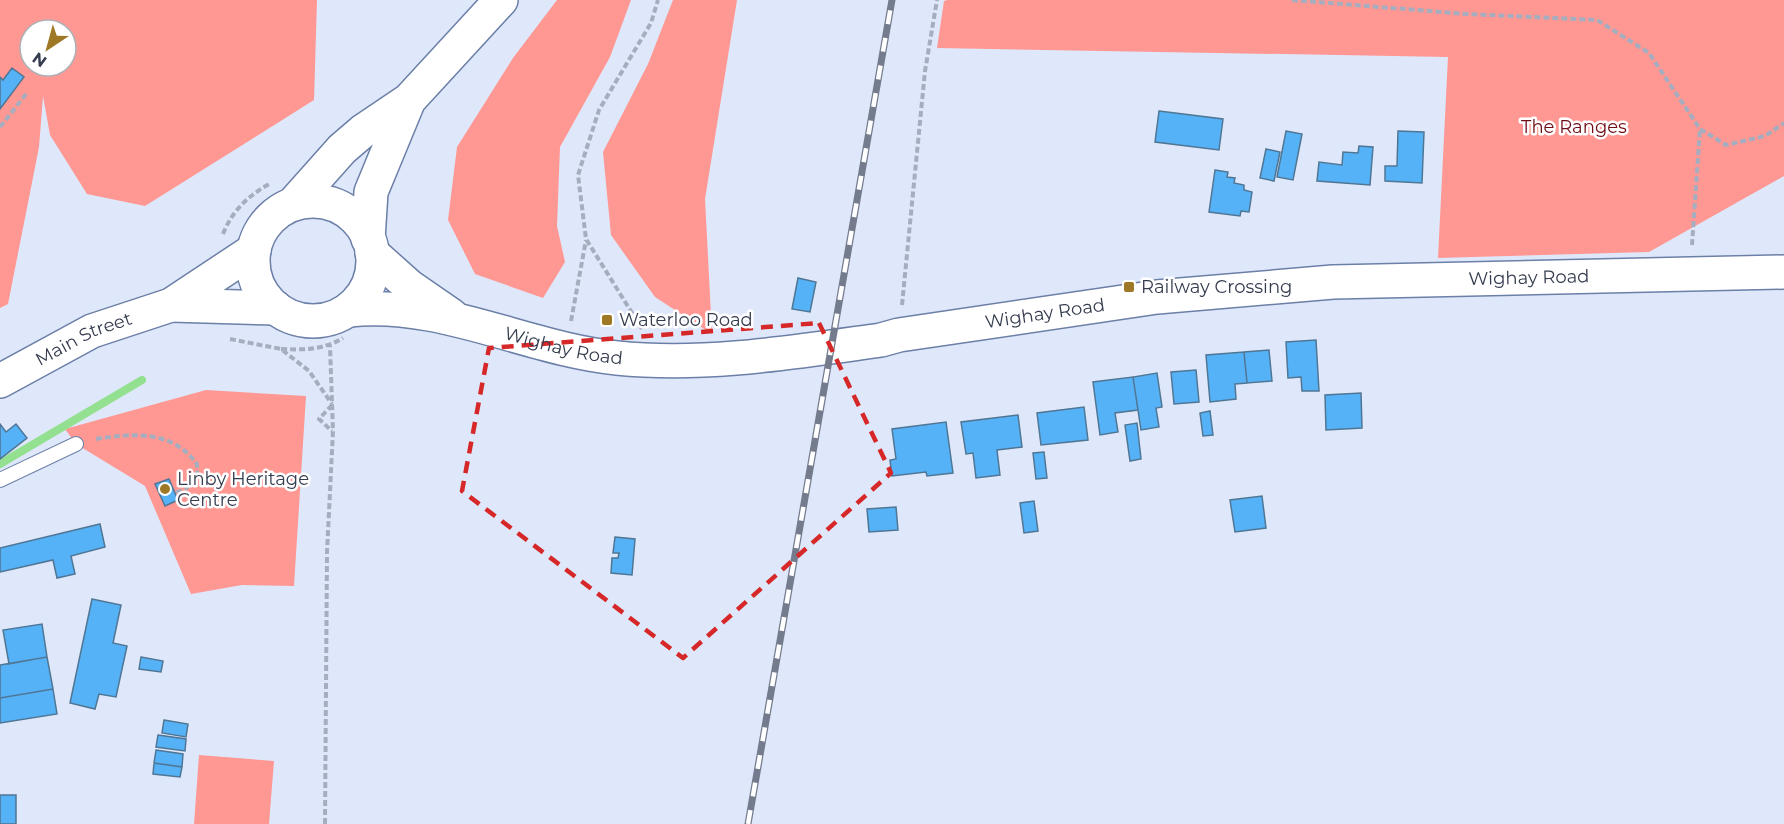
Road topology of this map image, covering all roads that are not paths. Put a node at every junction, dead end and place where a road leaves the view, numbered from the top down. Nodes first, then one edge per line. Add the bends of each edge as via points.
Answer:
1 (501, 0) edge
2 (409, 100) junction
3 (293, 204) junction
4 (370, 246) junction
5 (255, 250) junction
6 (1784, 272) edge
7 (171, 305) junction
8 (276, 308) junction
9 (349, 309) junction
10 (455, 318) junction
11 (0, 381) edge
12 (76, 444) road end
13 (0, 480) edge

1 - 2 main road
2 - 3 main road via 342,149
2 - 4 main road via 371,192
3 - 4 main road via 331,204 349,214 366,233
3 - 5 main road via 263,228
4 - 9 main road via 370,278 363,294
4 - 10 main road, Wighay Road via 409,286
5 - 7 main road
5 - 8 main road via 255,277 260,291
6 - 10 main road, Wighay Road via 1321,283 1157,297 763,356 661,360 617,358 566,349 511,337
7 - 8 main road
7 - 11 main road, Main Street via 92,331
8 - 9 main road via 294,318 311,321 332,318
9 - 10 main road, Wighay Road via 370,307
12 - 13 lane

